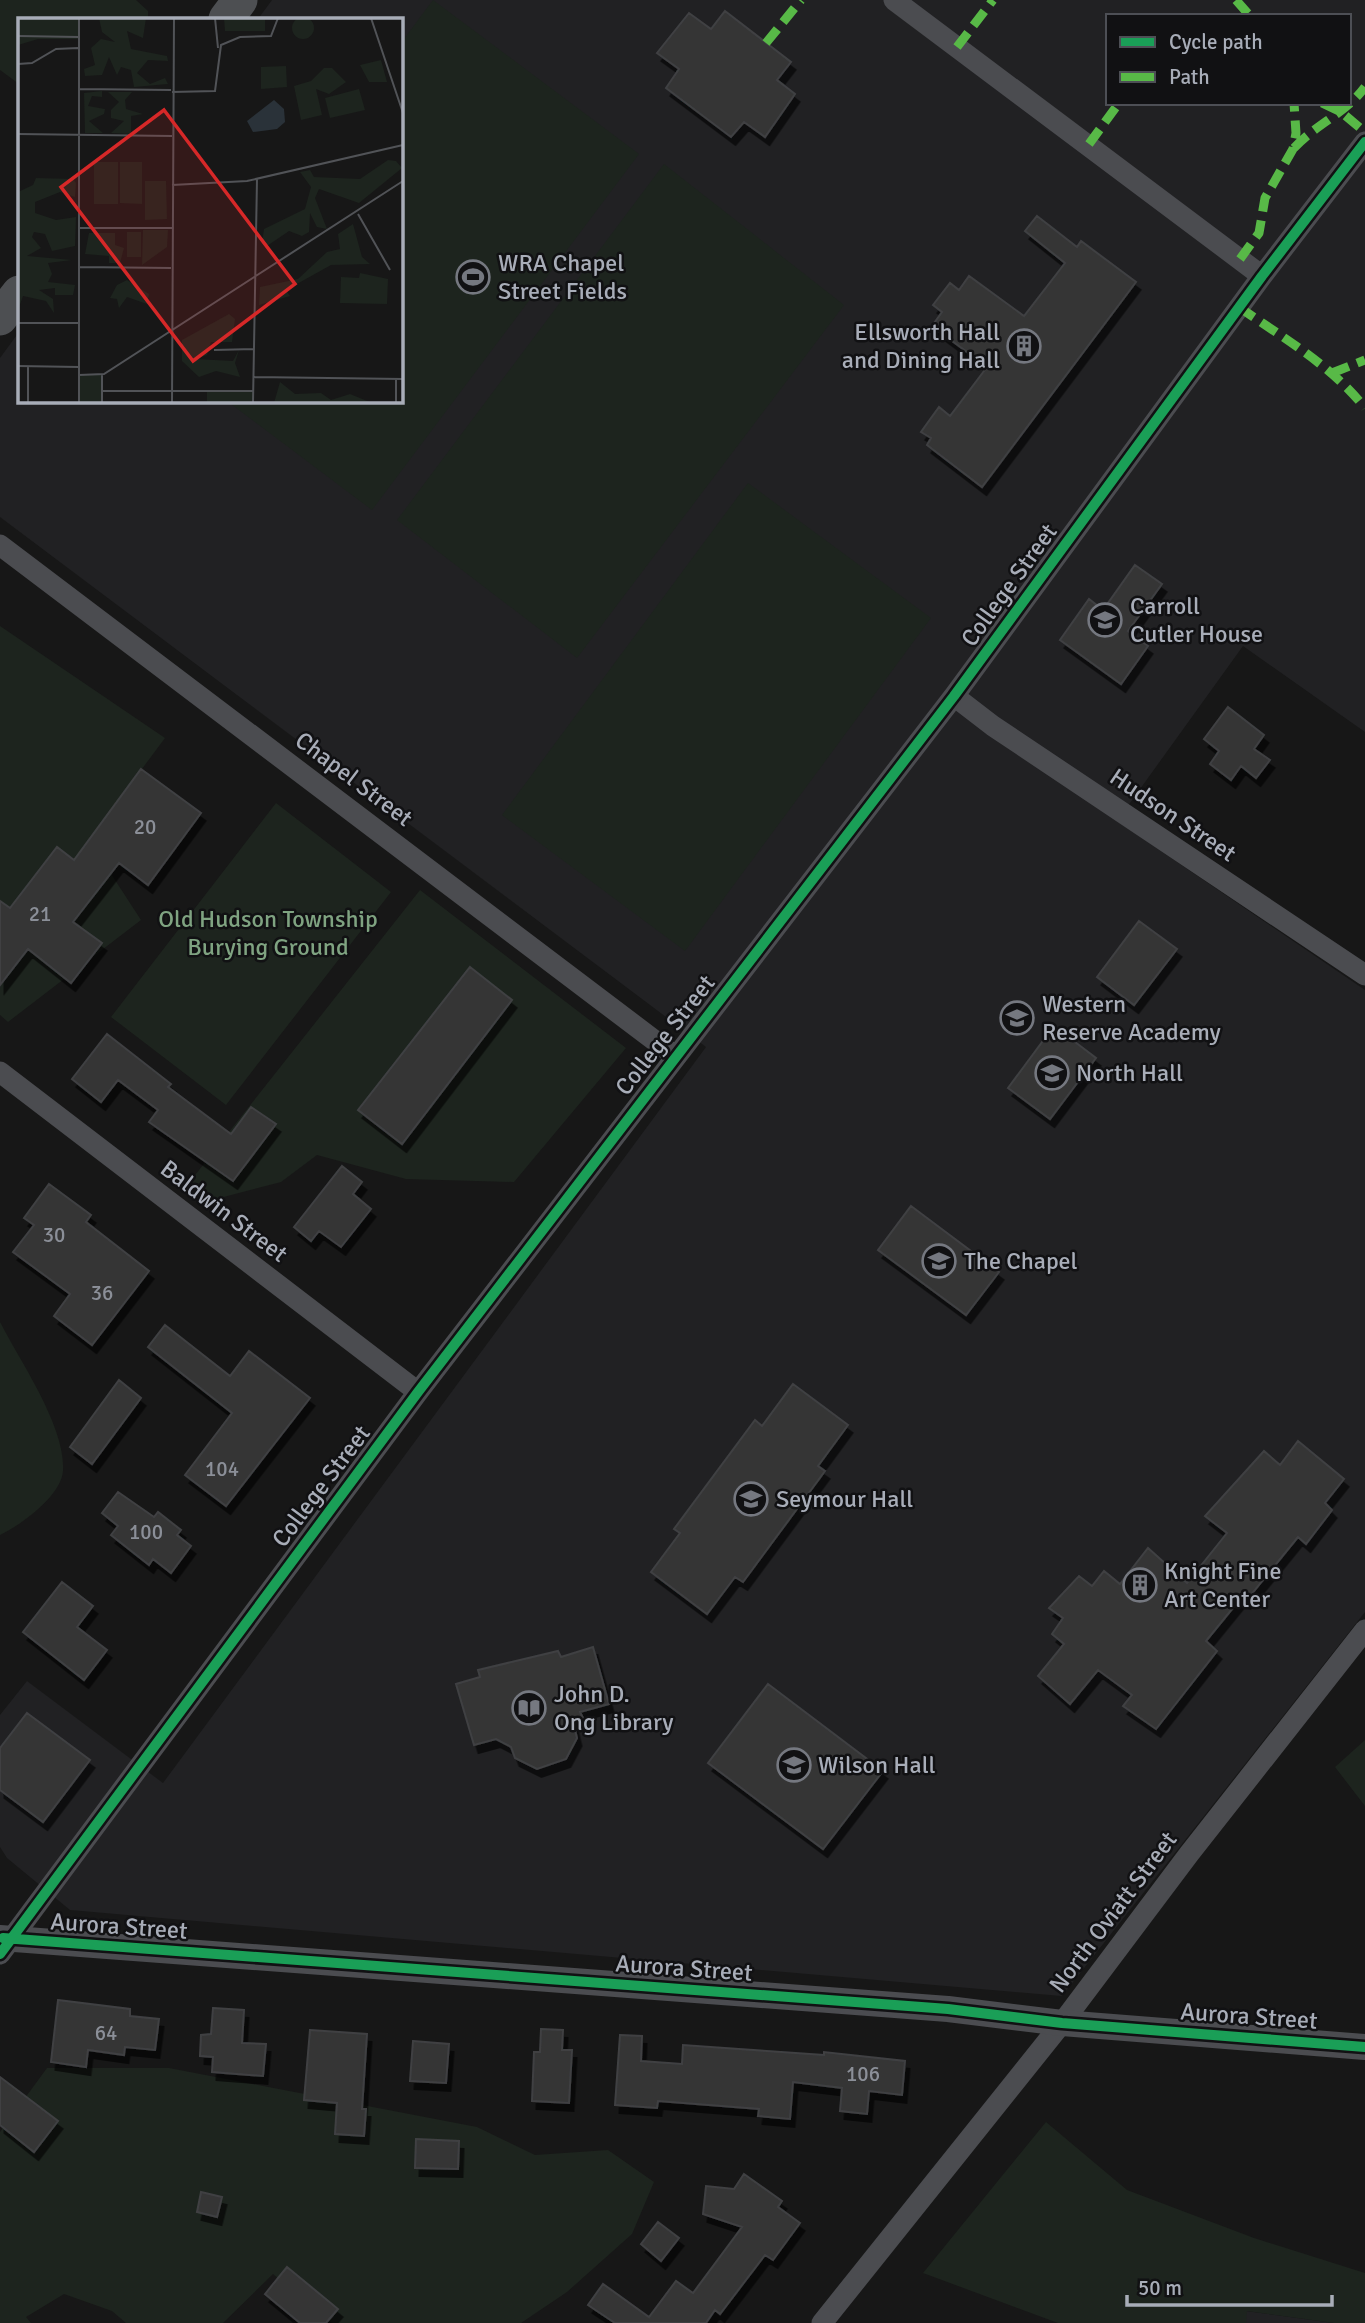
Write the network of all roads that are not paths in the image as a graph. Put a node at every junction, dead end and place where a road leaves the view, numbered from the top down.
1 (240, 0) edge
2 (894, 0) edge
3 (227, 18) edge
4 (1365, 142) edge
5 (1262, 276) junction
6 (18, 294) edge
7 (0, 318) edge
8 (0, 545) edge
9 (954, 696) junction
10 (1365, 975) edge
11 (675, 1056) junction
12 (0, 1072) edge
13 (418, 1392) junction
14 (1365, 1630) edge
15 (4, 1943) edge
16 (1062, 2023) junction
17 (1365, 2046) edge
18 (822, 2323) edge

1 - 3 main road
2 - 5 street
4 - 5 street, College Street
5 - 9 street, College Street
6 - 7 main road
8 - 11 street, Chapel Street
9 - 10 street, Hudson Street
9 - 11 street, College Street
11 - 13 street, College Street
12 - 13 street, Baldwin Street
13 - 15 street, College Street
14 - 16 street, North Oviatt Street
15 - 16 street, Aurora Street
16 - 17 street, Aurora Street
16 - 18 street, North Oviatt Street

